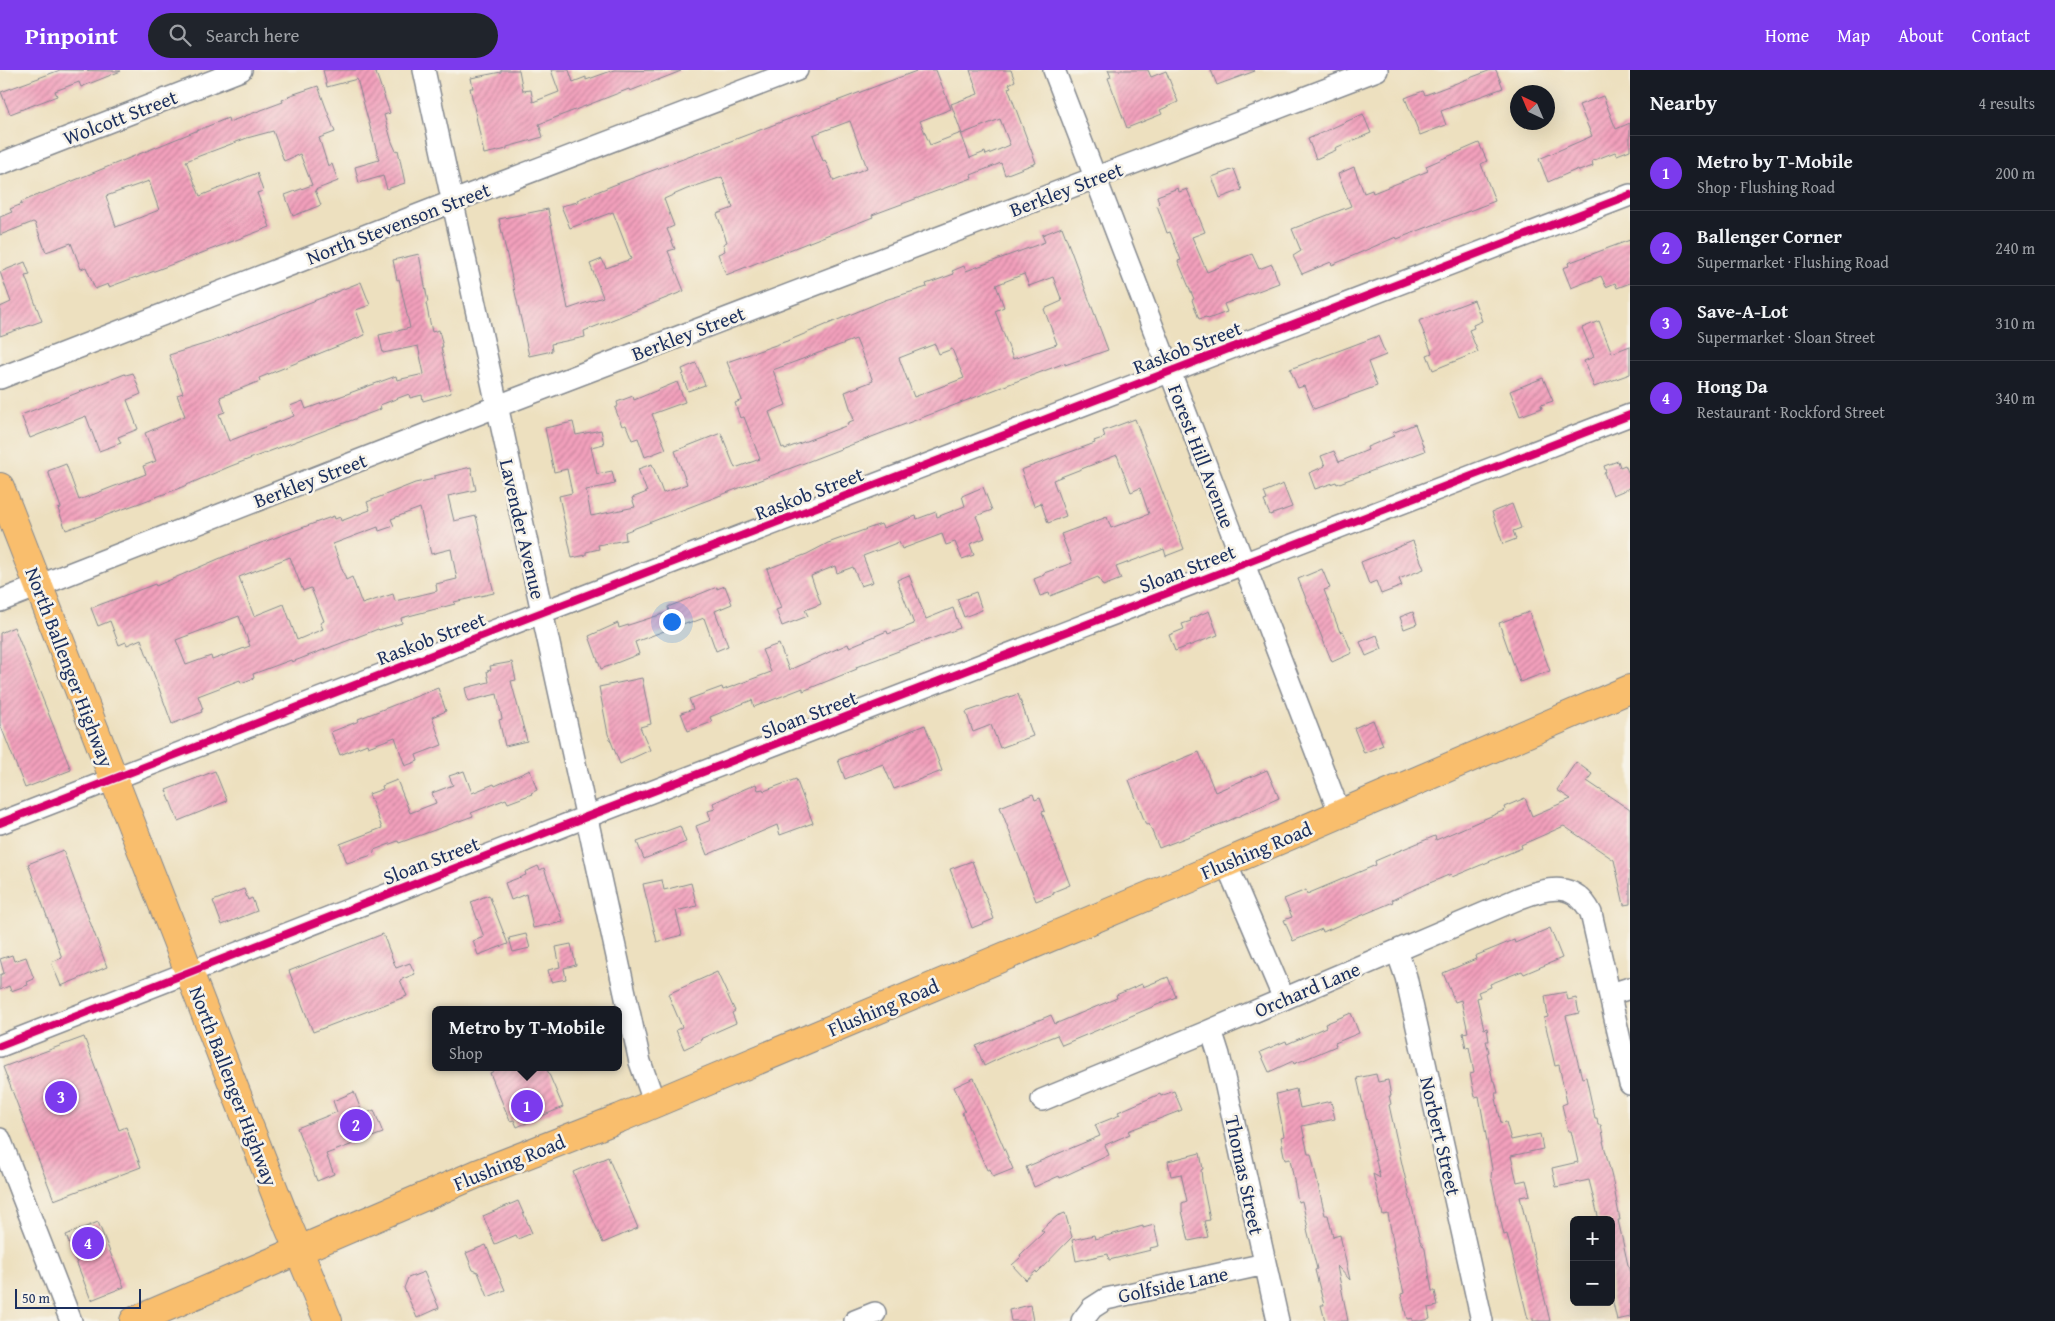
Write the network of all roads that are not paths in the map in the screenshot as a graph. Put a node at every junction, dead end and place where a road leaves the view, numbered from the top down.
1 (241, 70) edge
2 (424, 70) edge
3 (797, 70) edge
4 (1054, 70) edge
5 (1377, 70) edge
6 (0, 164) edge
7 (1096, 178) junction
8 (1630, 195) edge
9 (453, 202) junction
10 (1170, 371) junction
11 (0, 378) edge
12 (496, 407) junction
13 (1630, 416) edge
14 (0, 487) edge
15 (1243, 564) junction
16 (39, 586) junction
17 (0, 601) edge
18 (542, 612) junction
19 (1630, 689) edge
20 (114, 778) junction
21 (1340, 814) junction
22 (587, 816) junction
23 (0, 823) edge
24 (1226, 863) junction
25 (1397, 951) junction
26 (189, 972) junction
27 (1620, 991) edge
28 (1284, 999) junction
29 (1211, 1030) junction
30 (0, 1046) edge
31 (1630, 1084) edge
32 (1042, 1100) dead end
33 (655, 1104) junction
34 (0, 1139) edge
35 (299, 1251) junction
36 (1265, 1264) junction
37 (875, 1313) dead end
38 (1080, 1313) edge
39 (71, 1321) edge
40 (134, 1321) edge
41 (328, 1321) edge
42 (855, 1321) edge
43 (1278, 1321) edge
44 (1482, 1321) edge

1 - 6 street, Wolcott Street
2 - 9 street, Lavender Avenue
3 - 9 street, North Stevenson Street
4 - 7 street, Forest Hill Avenue
5 - 7 street, Berkley Street
7 - 10 street, Forest Hill Avenue
7 - 12 street, Berkley Street
8 - 10 street, Raskob Street
9 - 11 street, North Stevenson Street
9 - 12 street, Lavender Avenue
10 - 15 street, Forest Hill Avenue
10 - 18 street, Raskob Street
12 - 16 street, Berkley Street
12 - 18 street, Lavender Avenue
13 - 15 street, Sloan Street
14 - 16 main road, North Ballenger Highway
15 - 21 street, Forest Hill Avenue
15 - 22 street, Sloan Street
16 - 17 street, Berkley Street
16 - 20 main road, North Ballenger Highway
18 - 20 street, Raskob Street
18 - 22 street, Lavender Avenue
19 - 21 main road, Flushing Road
20 - 23 street, Raskob Street
20 - 26 main road, North Ballenger Highway
21 - 24 main road, Flushing Road
22 - 26 street, Sloan Street
22 - 33 street, Lavender Avenue
24 - 28 street
24 - 33 main road, Flushing Road
25 - 27 street, Orchard Lane
25 - 28 street, Orchard Lane
25 - 44 street, Norbert Street
26 - 30 street, Sloan Street
26 - 35 main road, North Ballenger Highway
27 - 31 street
28 - 29 street, Orchard Lane
29 - 32 street, Orchard Lane
29 - 36 street, Thomas Street
33 - 35 main road, Flushing Road
34 - 39 street
35 - 40 main road, Flushing Road
35 - 41 main road, North Ballenger Highway
36 - 38 street, Golfside Lane
36 - 43 street, Thomas Street
37 - 42 street

